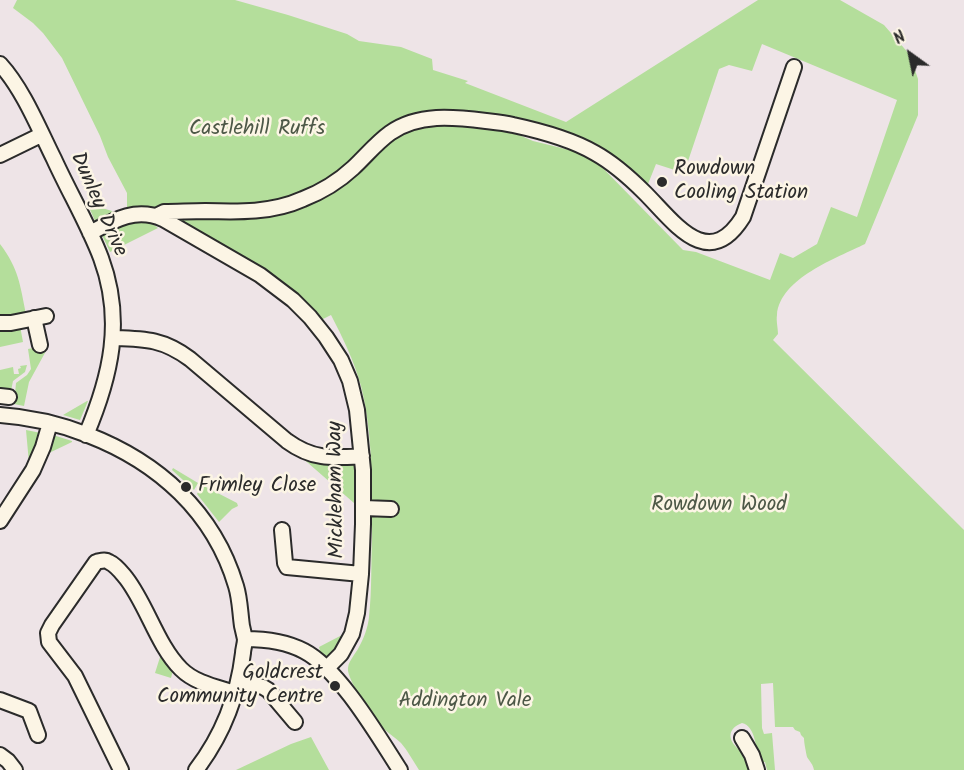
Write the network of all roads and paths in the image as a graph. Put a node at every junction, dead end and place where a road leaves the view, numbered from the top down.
1 (0, 64) edge
2 (794, 67) dead end
3 (41, 135) junction
4 (0, 155) edge
5 (156, 216) junction
6 (90, 232) junction
7 (0, 323) edge
8 (113, 338) junction
9 (40, 345) dead end
10 (0, 415) edge
11 (50, 423) junction
12 (86, 435) junction
13 (362, 456) junction
14 (364, 508) junction
15 (391, 509) dead end
16 (0, 521) edge
17 (282, 530) dead end
18 (361, 574) junction
19 (245, 639) junction
20 (327, 668) junction
21 (236, 687) junction
22 (0, 700) edge
23 (295, 722) dead end
24 (38, 735) dead end
25 (742, 738) dead end
26 (0, 755) edge
27 (15, 770) edge
28 (121, 770) edge
29 (196, 770) edge
30 (400, 770) edge
31 (756, 770) edge

1 - 3 street, Dunley Drive
2 - 5 street
3 - 4 street
3 - 6 street, Dunley Drive
5 - 6 street, Mickleham Way
5 - 13 street, Mickleham Way
6 - 8 street, Dunley Drive
7 - 9 street
8 - 12 street, Dunley Drive
8 - 13 street
10 - 11 street
11 - 12 street
11 - 16 street
12 - 19 street
13 - 14 street, Mickleham Way
14 - 15 street
14 - 18 street, Mickleham Way
17 - 18 street
18 - 20 street, Mickleham Way
19 - 20 street
19 - 21 street
20 - 30 street
21 - 23 street
21 - 28 street
21 - 29 street
22 - 24 street
25 - 31 street
26 - 27 street

